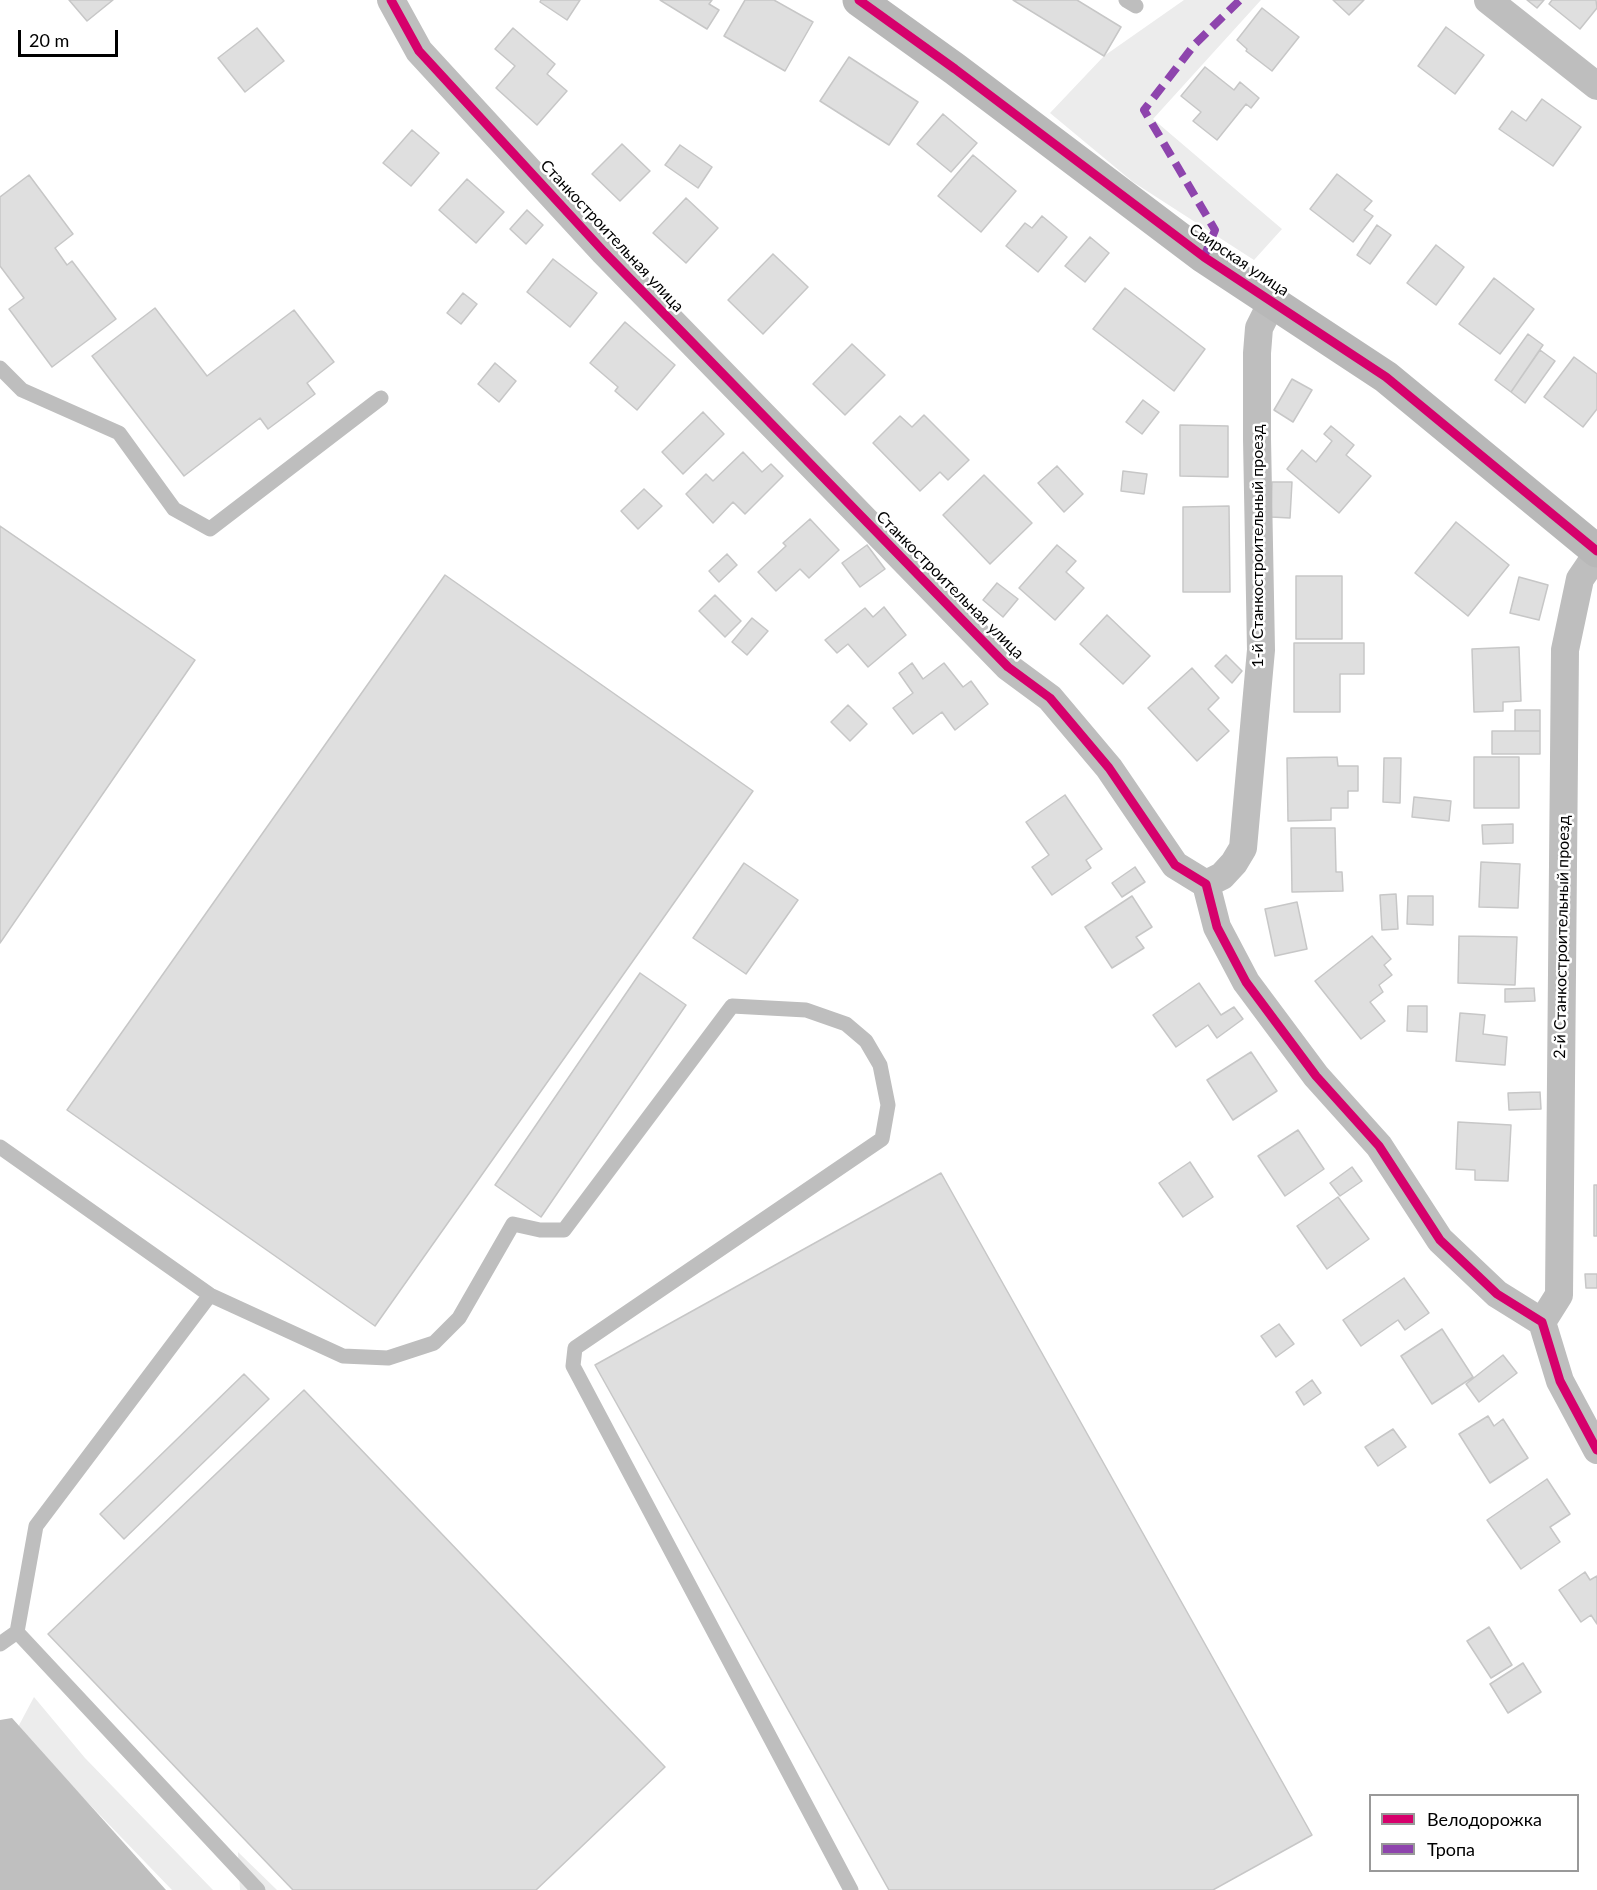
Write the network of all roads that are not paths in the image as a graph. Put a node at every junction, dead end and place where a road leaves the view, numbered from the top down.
1 (392, 0) edge
2 (859, 0) edge
3 (1488, 0) edge
4 (1597, 86) edge
5 (1272, 302) junction
6 (0, 368) edge
7 (381, 398) dead end
8 (1597, 553) edge
9 (1206, 884) junction
10 (0, 1148) edge
11 (210, 1295) junction
12 (1542, 1322) junction
13 (1597, 1450) edge
14 (17, 1632) junction
15 (0, 1644) edge
16 (258, 1890) edge
17 (851, 1890) edge

1 - 9 street, Станкостроительная улица
2 - 5 street, Свирская улица
3 - 4 street
5 - 8 street, Свирская улица
5 - 9 street, 1-й Станкостроительный проезд
6 - 7 lane
8 - 12 street, 2-й Станкостроительный проезд
9 - 12 street
10 - 11 lane
11 - 14 lane
11 - 17 lane
12 - 13 street
14 - 15 lane
14 - 16 lane

